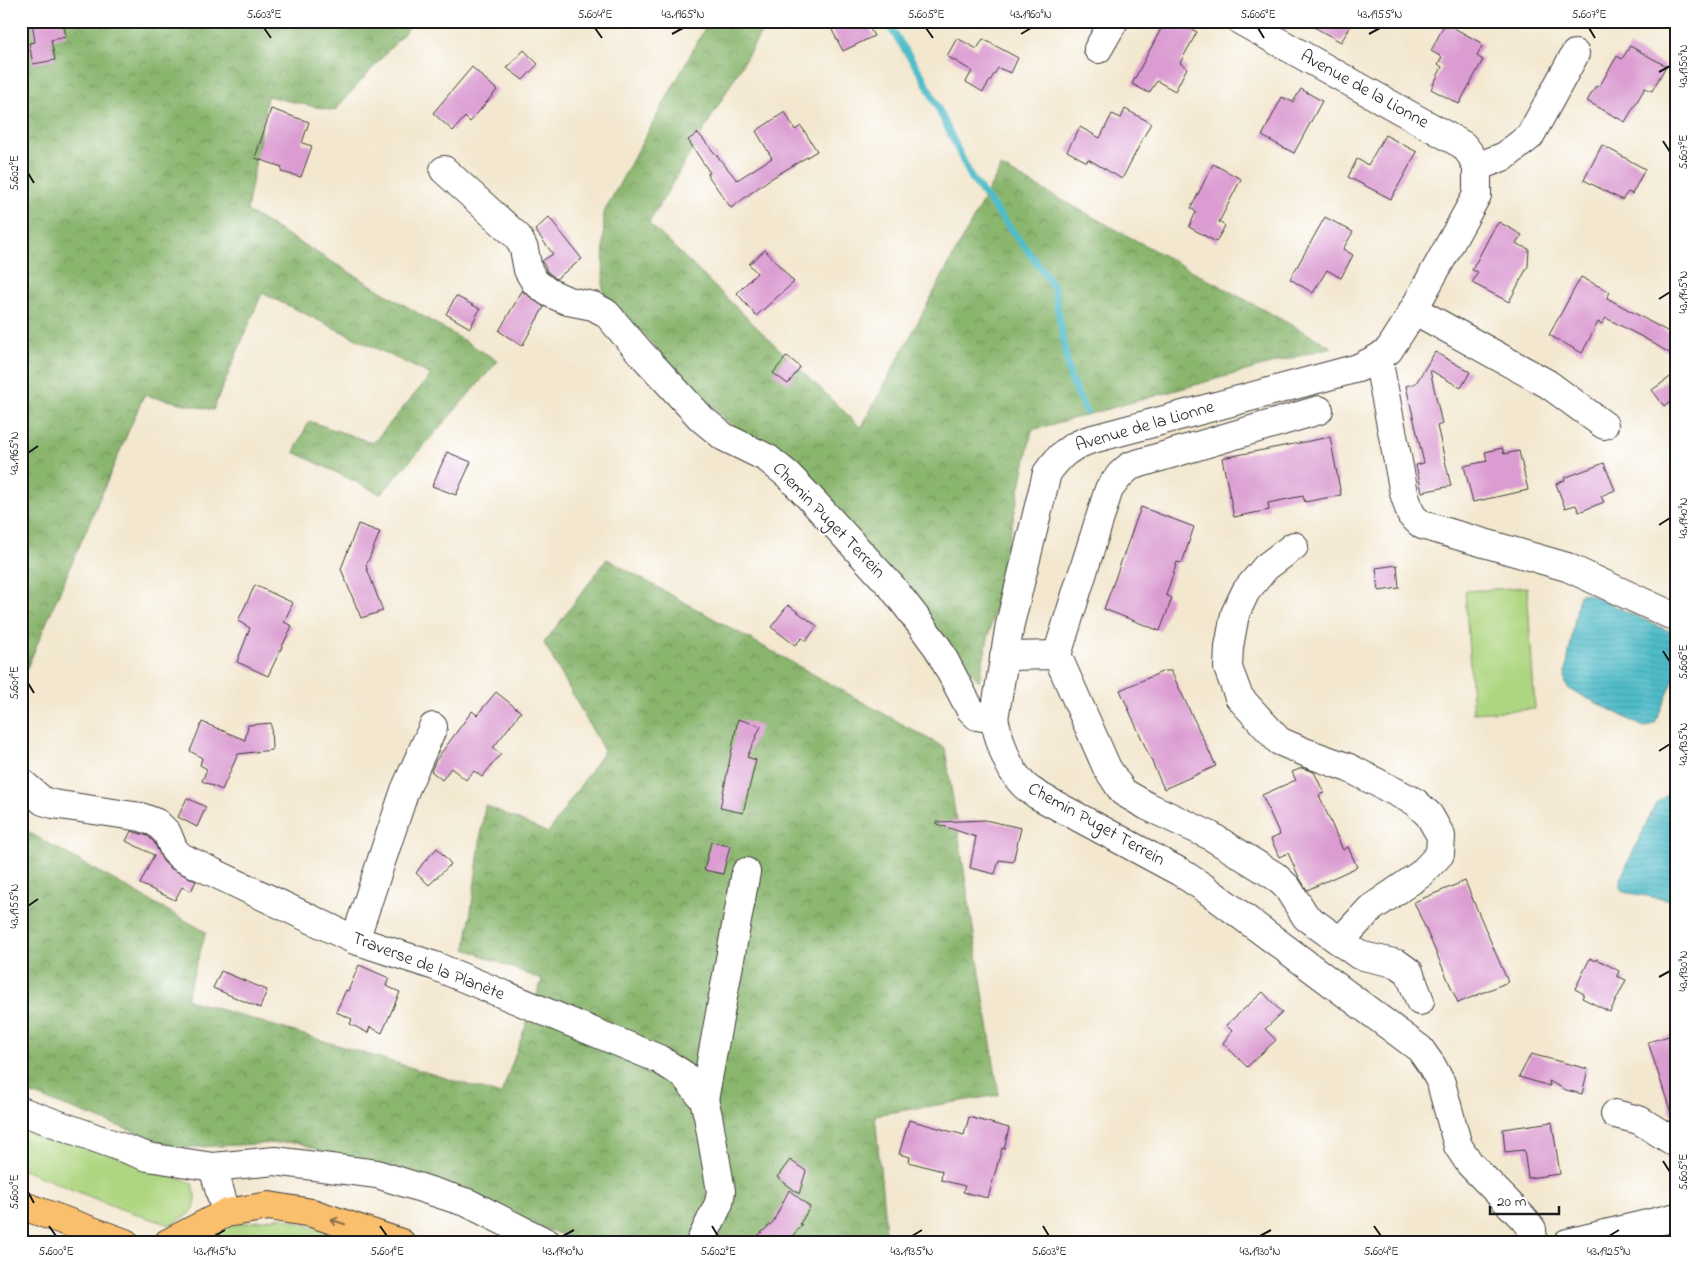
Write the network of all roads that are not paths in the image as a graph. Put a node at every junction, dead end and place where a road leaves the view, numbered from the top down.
1 (1114, 21) edge
2 (1241, 21) edge
3 (1272, 29) edge
4 (1098, 49) dead end
5 (1575, 54) dead end
6 (1478, 167) junction
7 (444, 170) dead end
8 (1414, 310) junction
9 (1378, 358) junction
10 (1319, 410) dead end
11 (1604, 425) dead end
12 (1294, 546) dead end
13 (1673, 616) dead end
14 (1057, 655) junction
15 (1004, 656) junction
16 (994, 719) junction
17 (433, 727) dead end
18 (21, 782) edge
19 (746, 872) dead end
20 (355, 940) junction
21 (1340, 941) junction
22 (1420, 1001) dead end
23 (704, 1100) junction
24 (21, 1112) edge
25 (1615, 1114) dead end
26 (1676, 1143) edge
27 (213, 1167) junction
28 (21, 1205) edge
29 (226, 1213) junction
30 (1676, 1217) edge
31 (117, 1240) edge
32 (168, 1243) edge
33 (401, 1243) edge
34 (547, 1243) edge
35 (700, 1243) edge
36 (1533, 1243) edge
37 (1566, 1243) edge

1 - 4 street
2 - 3 street, Avenue de la Lionne
3 - 6 street, Avenue de la Lionne
5 - 6 street
6 - 8 street, Avenue de la Lionne
7 - 16 street, Chemin Puget Terrein
8 - 9 street, Avenue de la Lionne
8 - 11 street
9 - 13 street
9 - 15 street, Avenue de la Lionne
10 - 14 street
12 - 21 street
14 - 15 street
14 - 21 street
15 - 16 street, Avenue de la Lionne
16 - 36 street, Chemin Puget Terrein
17 - 20 street
18 - 20 street, Traverse de la Planète
19 - 23 street
20 - 23 street, Traverse de la Planète
21 - 22 street
23 - 35 street, Traverse de la Planète
24 - 27 street
25 - 26 street
27 - 29 street
27 - 34 street
28 - 31 main road
29 - 32 main road
33 -> 29 main road
30 - 37 street

